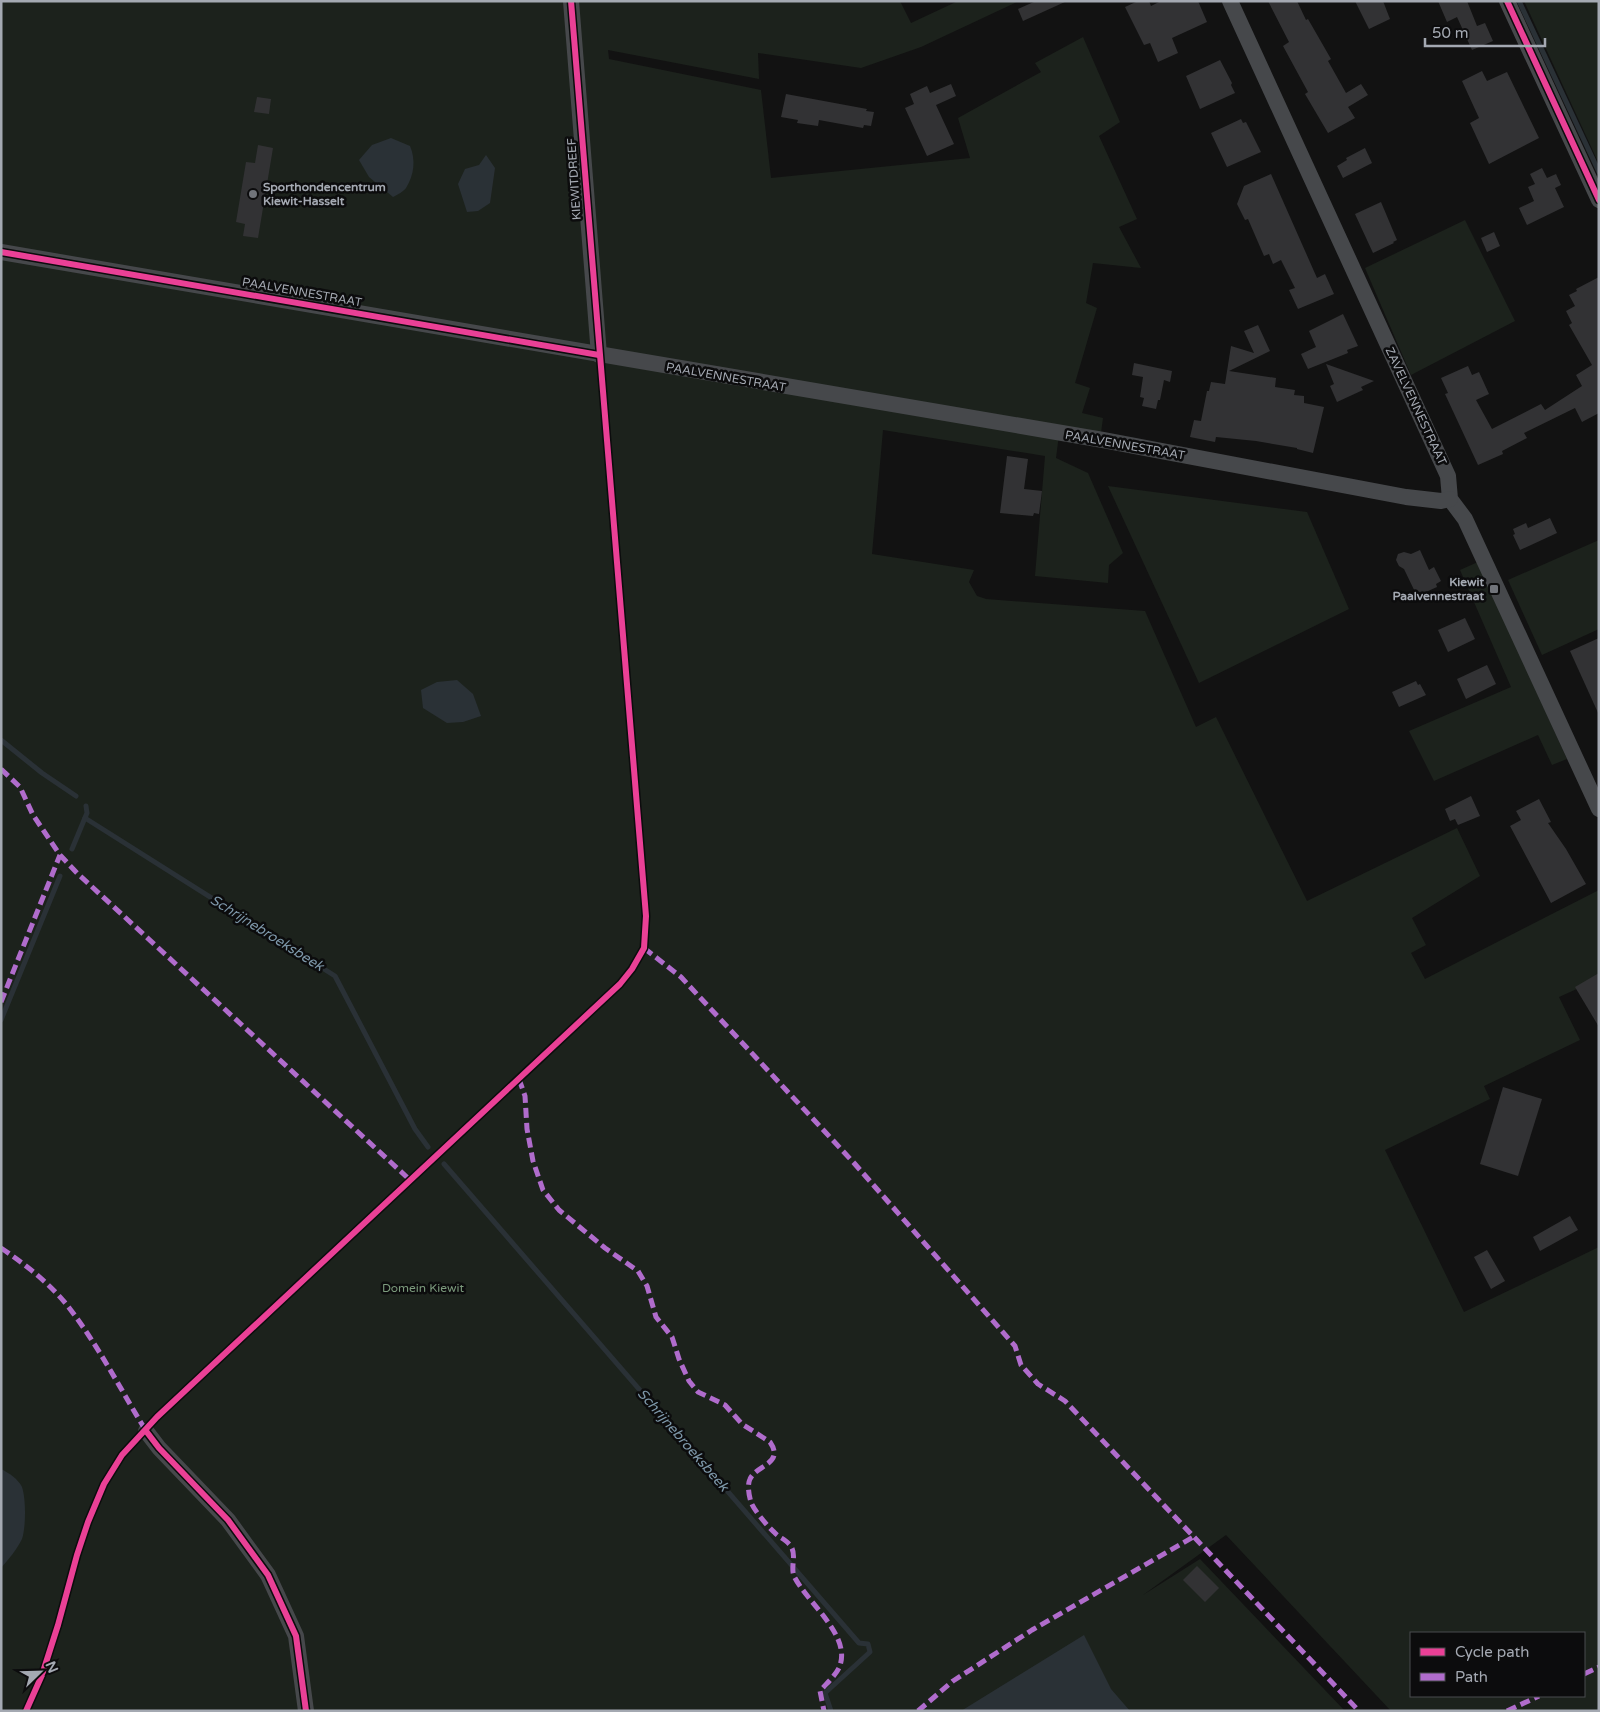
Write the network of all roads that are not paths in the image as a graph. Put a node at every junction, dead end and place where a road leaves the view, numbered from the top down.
1 (571, 1) edge
2 (1230, 1) edge
3 (1507, 1) edge
4 (1599, 200) edge
5 (1, 252) edge
6 (599, 355) junction
7 (1450, 499) junction
8 (1599, 809) edge
9 (146, 1431) dead end
10 (306, 1711) edge

1 - 6 street, KIEWITDREEF
2 - 7 street, ZAVELVENNESTRAAT
3 - 4 street
5 - 6 street, PAALVENNESTRAAT
6 - 7 street, PAALVENNESTRAAT
7 - 8 street
9 - 10 street

